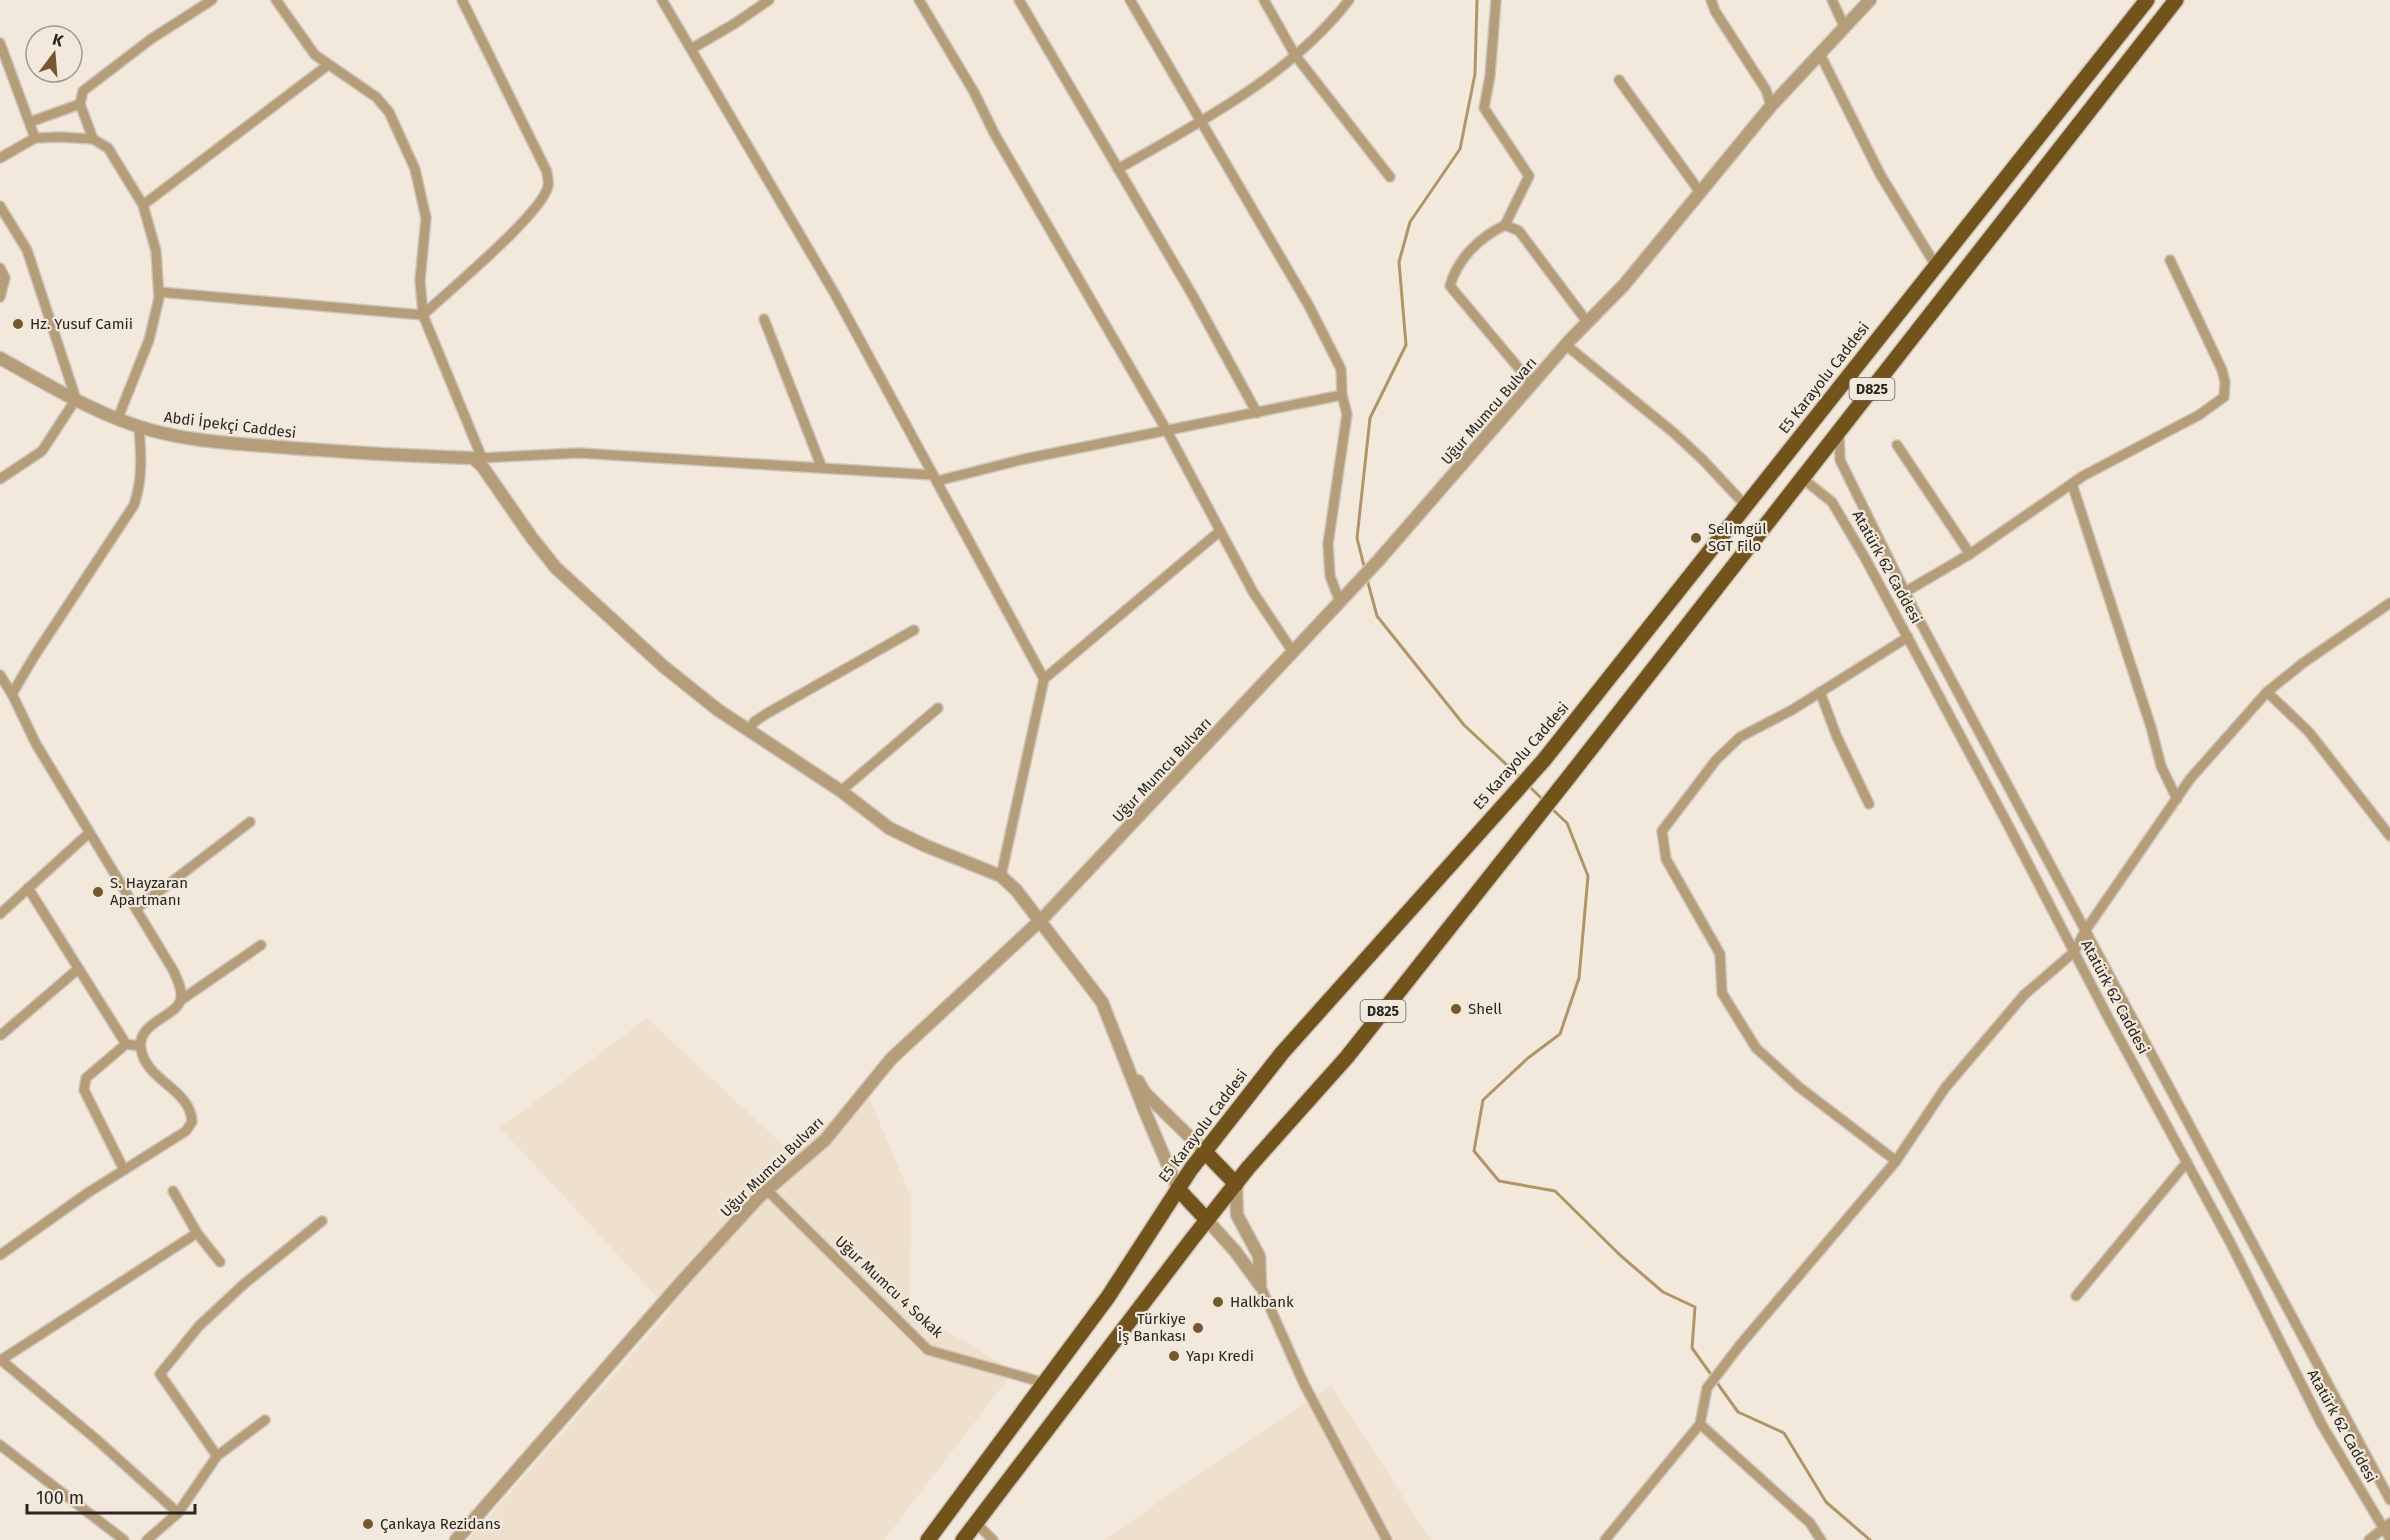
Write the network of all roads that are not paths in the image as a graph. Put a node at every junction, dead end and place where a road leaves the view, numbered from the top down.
1 (212, 0) edge
2 (276, 0) edge
3 (462, 0) edge
4 (662, 0) edge
5 (769, 0) edge
6 (919, 0) edge
7 (1019, 0) edge
8 (1130, 0) edge
9 (1264, 0) edge
10 (1349, 0) edge
11 (1497, 0) edge
12 (1710, 0) edge
13 (1832, 0) edge
14 (1870, 0) edge
15 (2148, 0) edge
16 (2176, 0) edge
17 (1845, 28) junction
18 (0, 43) edge
19 (691, 49) junction
20 (1820, 54) junction
21 (1295, 55) junction
22 (328, 65) junction
23 (1619, 81) dead end
24 (80, 104) junction
25 (1771, 106) junction
26 (30, 122) junction
27 (1200, 122) junction
28 (35, 138) junction
29 (93, 139) junction
30 (0, 158) edge
31 (1118, 169) junction
32 (1390, 177) dead end
33 (1700, 192) junction
34 (143, 205) junction
35 (0, 206) edge
36 (1505, 225) junction
37 (2170, 260) dead end
38 (1936, 266) junction
39 (0, 268) edge
40 (159, 292) junction
41 (0, 297) edge
42 (423, 315) junction
43 (764, 319) dead end
44 (1588, 322) junction
45 (1566, 345) junction
46 (0, 358) edge
47 (1532, 384) junction
48 (1342, 395) junction
49 (76, 399) junction
50 (1257, 413) junction
51 (118, 418) junction
52 (139, 427) junction
53 (1167, 431) junction
54 (1839, 431) junction
55 (1897, 445) dead end
56 (478, 458) junction
57 (822, 468) junction
58 (935, 478) junction
59 (1802, 478) junction
60 (0, 479) edge
61 (2072, 484) junction
62 (1746, 506) junction
63 (1220, 531) junction
64 (1970, 554) junction
65 (1905, 592) junction
66 (1340, 602) junction
67 (2390, 603) edge
68 (914, 630) dead end
69 (1908, 637) junction
70 (1293, 652) junction
71 (0, 675) edge
72 (1044, 679) junction
73 (1820, 692) junction
74 (2267, 692) junction
75 (12, 694) junction
76 (938, 708) dead end
77 (749, 732) junction
78 (841, 791) junction
79 (2176, 799) junction
80 (1869, 804) dead end
81 (250, 822) dead end
82 (89, 833) junction
83 (2390, 836) edge
84 (1000, 876) junction
85 (28, 888) junction
86 (135, 909) junction
87 (0, 914) edge
88 (1040, 921) junction
89 (2085, 931) junction
90 (261, 945) dead end
91 (2074, 952) junction
92 (78, 969) junction
93 (181, 1000) junction
94 (1, 1035) edge
95 (126, 1044) junction
96 (140, 1046) junction
97 (1123, 1057) junction
98 (1205, 1152) junction
99 (1896, 1161) junction
100 (2187, 1162) junction
101 (124, 1170) junction
102 (1236, 1184) junction
103 (1178, 1189) junction
104 (767, 1190) junction
105 (173, 1191) dead end
106 (1208, 1220) junction
107 (322, 1221) dead end
108 (197, 1233) junction
109 (0, 1255) edge
110 (220, 1262) dead end
111 (1260, 1285) junction
112 (2076, 1296) dead end
113 (1, 1361) edge
114 (1045, 1383) junction
115 (265, 1420) dead end
116 (1700, 1424) junction
117 (0, 1444) edge
118 (217, 1456) junction
119 (2390, 1500) edge
120 (178, 1514) junction
121 (976, 1523) junction
122 (2387, 1526) edge
123 (2390, 1539) edge
124 (124, 1540) edge
125 (147, 1540) edge
126 (456, 1540) edge
127 (928, 1540) edge
128 (963, 1540) edge
129 (993, 1540) edge
130 (1387, 1540) edge
131 (1605, 1540) edge
132 (1821, 1540) edge
133 (2369, 1540) edge

1 - 24 street
2 - 22 street
3 - 42 street
4 - 19 street
5 - 19 street
6 - 53 street
7 - 31 street
8 - 27 street
9 - 21 street
10 - 21 street
11 - 36 street
12 - 25 street
13 - 17 street
14 - 17 street, Uğur Mumcu Bulvarı
15 - 38 highway, E5 Karayolu Caddesi / D825
16 - 54 highway, D825
17 - 20 street, Uğur Mumcu Bulvarı
18 - 26 street
19 - 58 street
20 - 25 street, Uğur Mumcu Bulvarı
20 - 38 street
21 - 27 street
21 - 32 street
22 - 34 street
22 - 42 street
23 - 33 street
24 - 26 street
24 - 29 street
25 - 33 street, Uğur Mumcu Bulvarı
26 - 28 street
27 - 31 street
27 - 48 street
28 - 29 street
28 - 30 street
29 - 34 street
31 - 50 street
33 - 44 street, Uğur Mumcu Bulvarı
34 - 40 street
35 - 49 street
36 - 44 street
36 - 47 street
37 - 61 street
38 - 62 highway, E5 Karayolu Caddesi / D825
39 - 41 street
40 - 42 street
40 - 51 street
42 - 56 street
43 - 57 street
44 - 45 street, Uğur Mumcu Bulvarı
45 - 47 street, Uğur Mumcu Bulvarı
45 - 62 street
46 - 49 street, Abdi İpekçi Caddesi
47 - 66 street, Uğur Mumcu Bulvarı
48 - 50 street
48 - 66 street
49 - 51 street, Abdi İpekçi Caddesi
49 - 60 street
50 - 53 street
51 - 52 street, Abdi İpekçi Caddesi
52 - 56 street, Abdi İpekçi Caddesi
52 - 75 street
53 - 58 street
53 - 63 street
54 - 59 highway, D825
54 - 65 street, Atatürk 62 Caddesi
55 - 64 street
56 - 57 street
56 - 77 street
57 - 58 street
58 - 72 street
59 - 69 street, Atatürk 62 Caddesi
59 - 102 highway, D825
61 - 64 street
61 - 79 street
62 - 98 highway, E5 Karayolu Caddesi / D825
63 - 70 street
63 - 72 street
64 - 65 street
65 - 89 street, Atatürk 62 Caddesi
66 - 70 street, Uğur Mumcu Bulvarı
67 - 74 street
68 - 77 street
69 - 73 street
69 - 91 street, Atatürk 62 Caddesi
70 - 88 street, Uğur Mumcu Bulvarı
71 - 75 street
72 - 84 street
73 - 80 street
73 - 99 street
74 - 79 street
74 - 83 street
75 - 82 street
76 - 78 street
77 - 78 street
78 - 84 street
79 - 89 street
81 - 86 street
82 - 85 street
82 - 86 street
84 - 88 street
85 - 87 street
85 - 92 street
86 - 93 street
88 - 97 street
88 - 104 street, Uğur Mumcu Bulvarı
89 - 91 street
89 - 119 street, Atatürk 62 Caddesi
90 - 93 street
91 - 99 street
91 - 100 street, Atatürk 62 Caddesi
92 - 94 street
92 - 95 street
93 - 96 street
95 - 96 street
95 - 101 street
96 - 101 street
97 - 98 street
97 - 103 street
98 - 102 highway
98 - 103 highway, E5 Karayolu Caddesi / D825
99 - 116 street
100 - 112 street
100 - 122 street, Atatürk 62 Caddesi
101 - 109 street
102 - 106 highway, D825
102 - 111 street
103 - 106 highway
103 - 114 highway, E5 Karayolu Caddesi / D825
104 - 114 street, Uğur Mumcu 4 Sokak
104 - 126 street, Uğur Mumcu Bulvarı
105 - 108 street
106 - 111 street
106 - 121 highway, D825
107 - 118 street
108 - 110 street
108 - 113 street
111 - 130 street
113 - 120 street
114 - 127 highway, E5 Karayolu Caddesi / D825
115 - 118 street
116 - 131 street
116 - 132 street
117 - 124 street
118 - 120 street
120 - 125 street
121 - 128 highway, D825
121 - 129 street
122 - 123 street, Atatürk 62 Caddesi
122 - 133 street

